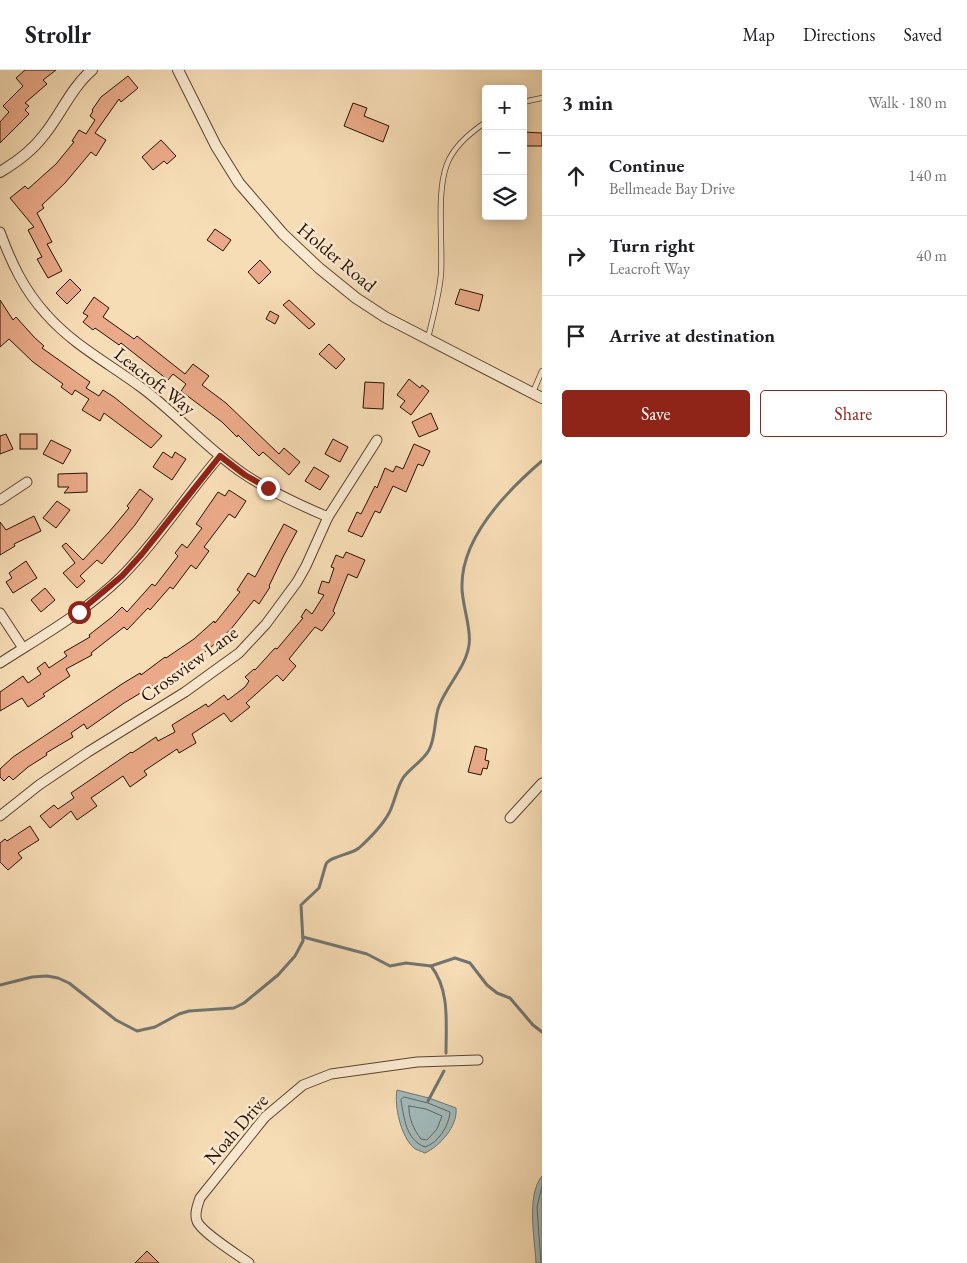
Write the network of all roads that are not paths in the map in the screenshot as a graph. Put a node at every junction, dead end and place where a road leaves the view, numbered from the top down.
1 (92, 70) edge
2 (180, 71) edge
3 (542, 98) edge
4 (527, 101) edge
5 (482, 125) edge
6 (0, 172) edge
7 (0, 232) edge
8 (428, 340) junction
9 (542, 371) edge
10 (537, 396) edge
11 (377, 440) dead end
12 (220, 456) junction
13 (26, 482) dead end
14 (0, 500) edge
15 (328, 518) junction
16 (0, 613) edge
17 (22, 648) junction
18 (0, 663) edge
19 (542, 783) edge
20 (0, 816) edge
21 (510, 818) dead end
22 (478, 1060) dead end
23 (248, 1263) edge

1 - 6 street
2 - 8 street, Holder Road
3 - 4 lane
5 - 8 lane
7 - 12 street, Leacroft Way
8 - 10 street, Holder Road
9 - 10 lane
11 - 15 street, Crossview Lane
12 - 15 street, Leacroft Way
12 - 17 street
13 - 14 street
15 - 20 street, Crossview Lane
16 - 17 street
17 - 18 street
19 - 21 street
22 - 23 street, Noah Drive

